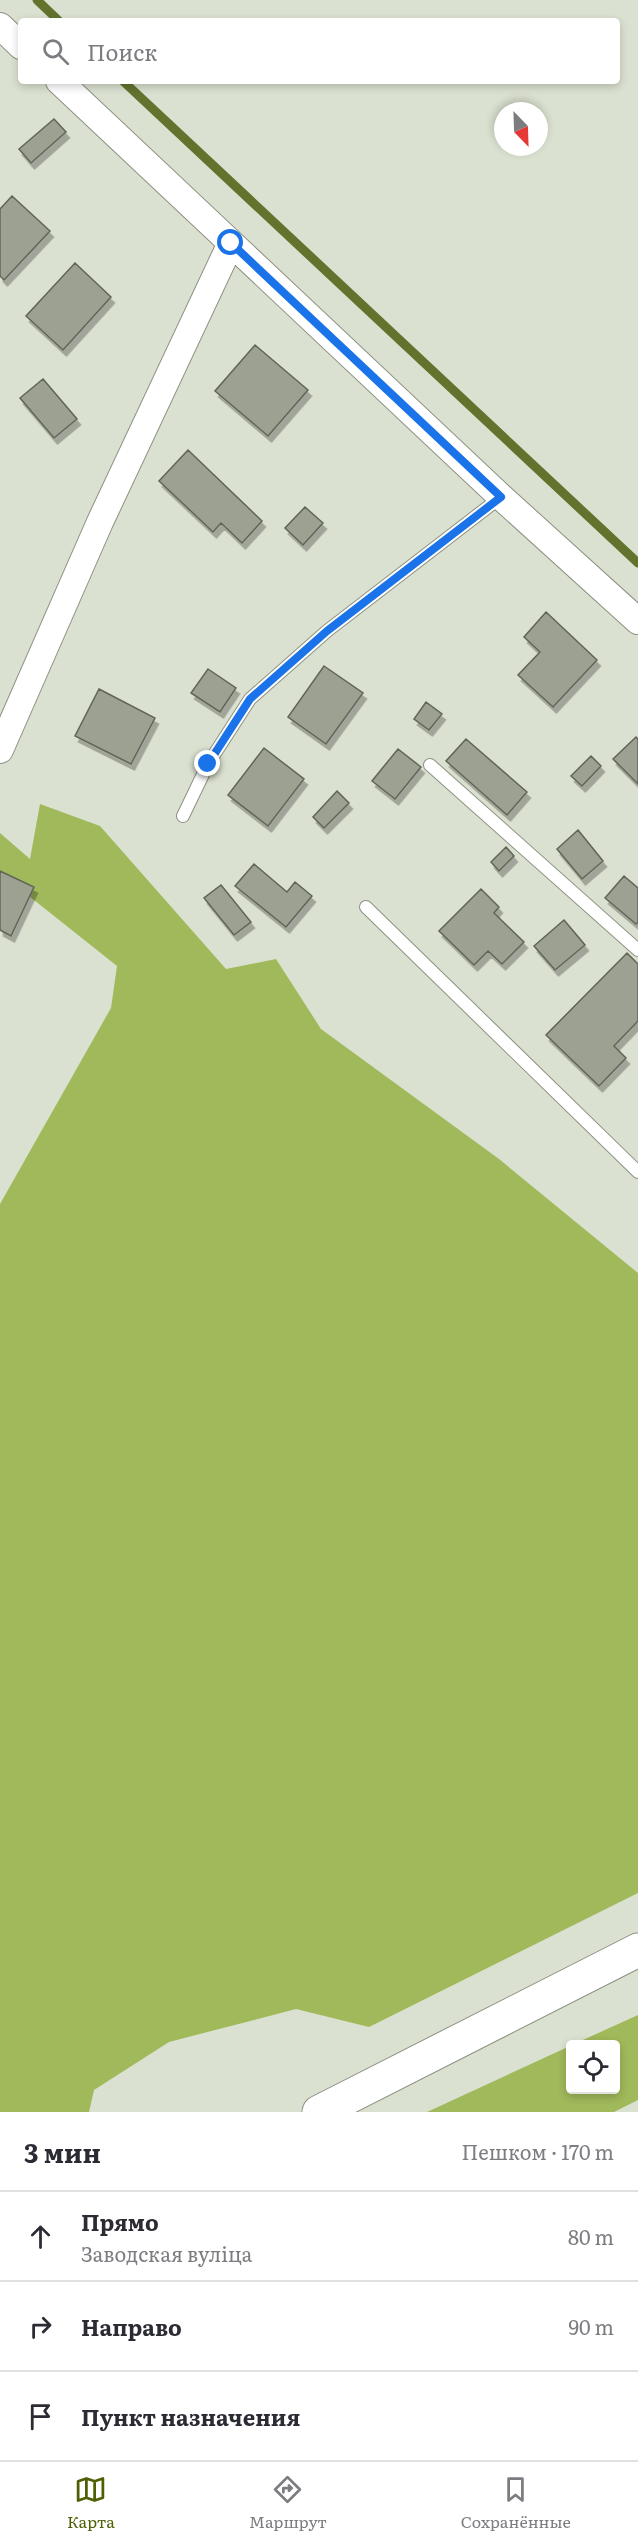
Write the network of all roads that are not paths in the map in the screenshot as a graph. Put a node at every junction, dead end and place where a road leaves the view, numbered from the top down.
1 (0, 26) edge
2 (18, 43) edge
3 (62, 84) edge
4 (231, 243) junction
5 (501, 497) junction
6 (638, 621) edge
7 (0, 750) edge
8 (430, 765) dead end
9 (183, 816) dead end
10 (366, 907) dead end
11 (638, 950) edge
12 (638, 1172) edge
13 (638, 1950) edge
14 (319, 2112) edge

1 - 2 street
3 - 4 street
4 - 5 street
4 - 7 street
5 - 6 street
5 - 9 lane
8 - 11 lane
10 - 12 lane
13 - 14 main road

